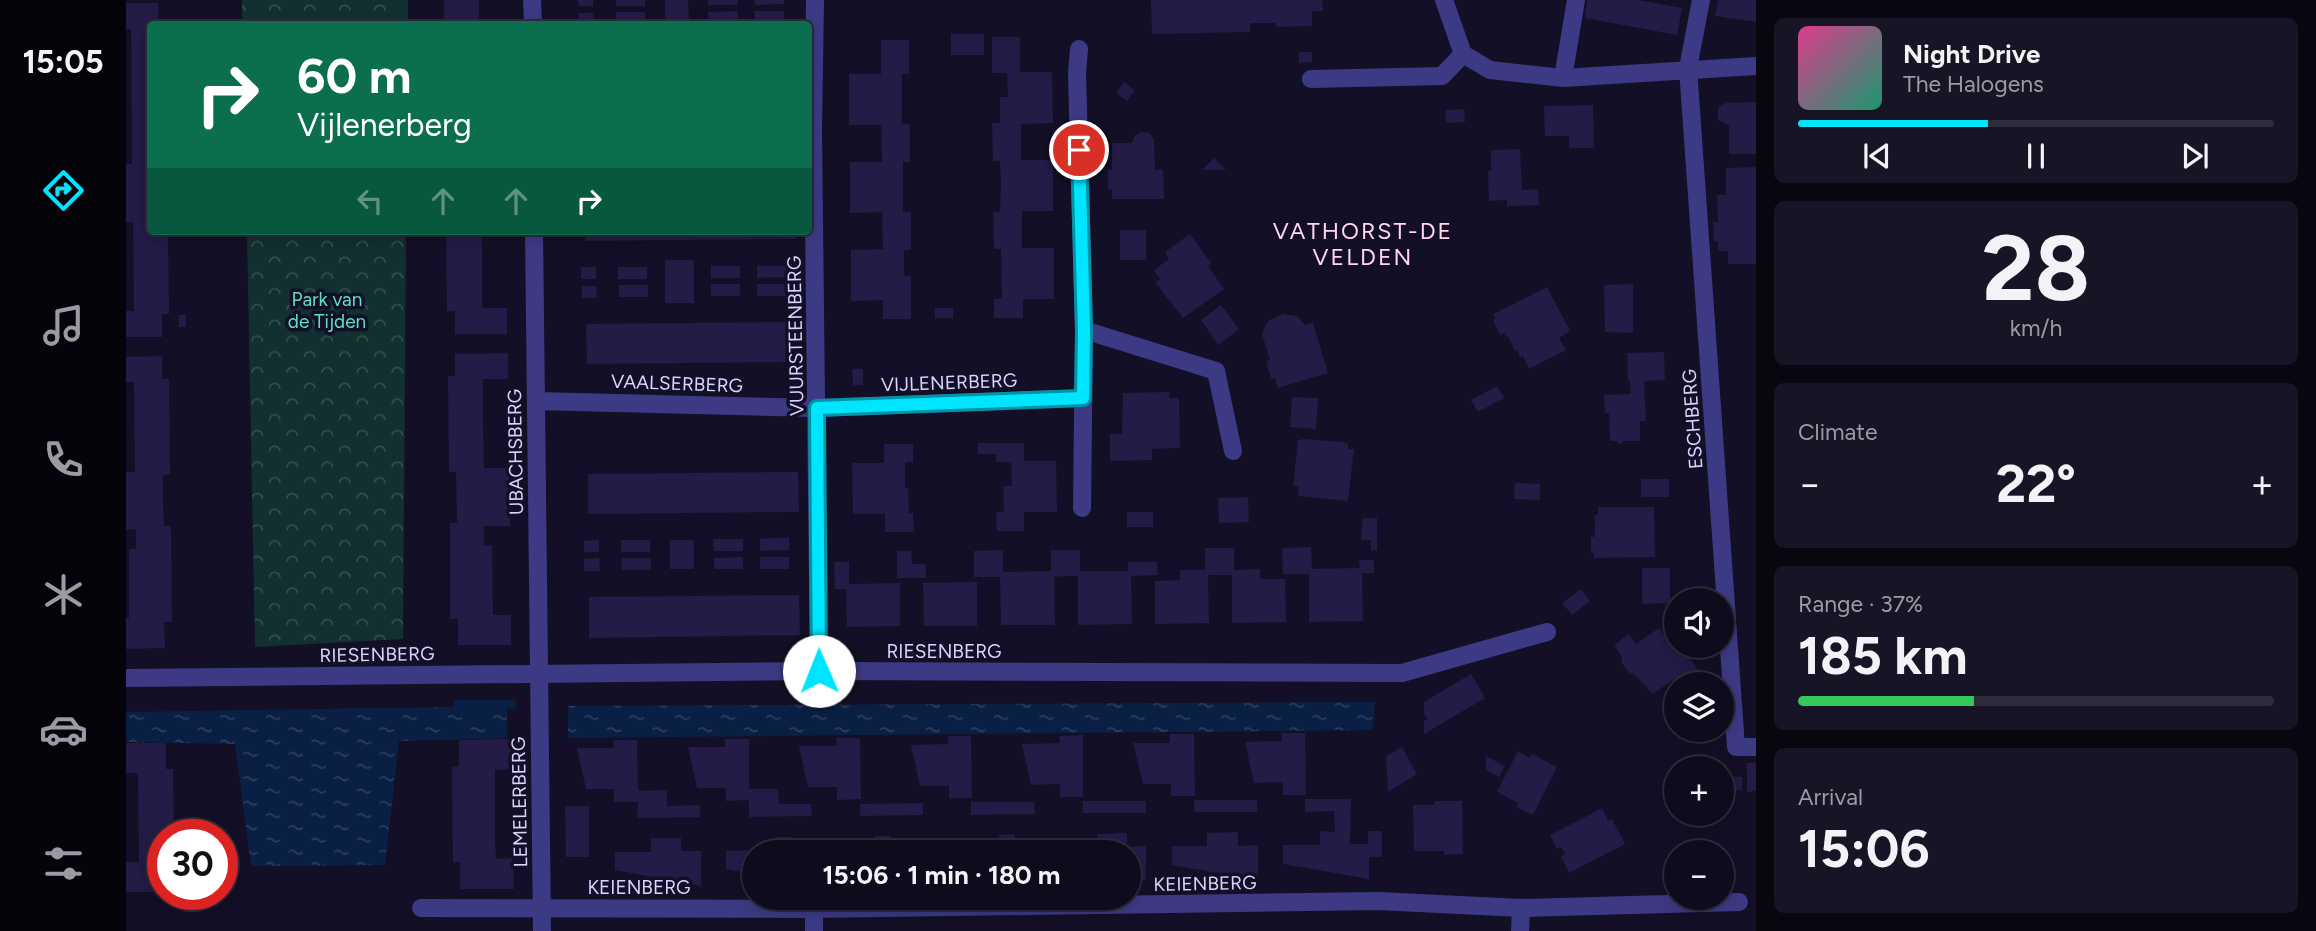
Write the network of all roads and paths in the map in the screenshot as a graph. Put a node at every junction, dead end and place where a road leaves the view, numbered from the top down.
1 (532, 0) edge
2 (815, 0) edge
3 (1444, 0) edge
4 (1576, 0) edge
5 (1701, 0) edge
6 (533, 21) edge
7 (1079, 49) dead end
8 (1463, 54) junction
9 (1756, 65) edge
10 (1688, 68) junction
11 (1563, 78) junction
12 (1311, 79) dead end
13 (812, 98) edge
14 (812, 176) edge
15 (534, 235) edge
16 (1084, 330) junction
17 (1083, 398) junction
18 (536, 401) junction
19 (817, 408) junction
20 (1233, 451) dead end
21 (1082, 508) dead end
22 (1547, 632) dead end
23 (819, 671) junction
24 (538, 673) junction
25 (126, 678) edge
26 (1756, 747) edge
27 (1739, 902) dead end
28 (1141, 904) edge
29 (542, 907) junction
30 (421, 908) dead end
31 (742, 908) edge
32 (1521, 908) junction
33 (814, 910) edge
34 (542, 931) edge
35 (814, 931) edge
36 (1520, 931) edge

1 - 6 street
2 - 13 street, VUURSTEENBERG
3 - 8 street
4 - 11 street
5 - 10 street
7 - 16 street
8 - 11 street
8 - 12 street
9 - 10 street
10 - 11 street
10 - 26 street, ESCHBERG
14 - 19 street, VUURSTEENBERG
15 - 18 street, UBACHSBERG
16 - 17 street
16 - 20 street
17 - 19 street, VIJLENERBERG
17 - 21 street
18 - 19 street, VAALSERBERG
18 - 24 street, UBACHSBERG
19 - 23 street, VUURSTEENBERG
22 - 23 street, RIESENBERG
23 - 24 street, RIESENBERG
24 - 25 street, RIESENBERG
24 - 29 street, LEMELERBERG
27 - 32 street, KEIENBERG
28 - 32 street, KEIENBERG
29 - 30 street, KEIENBERG
29 - 31 street, KEIENBERG
29 - 34 street, LEMELERBERG
32 - 36 street
33 - 35 street

